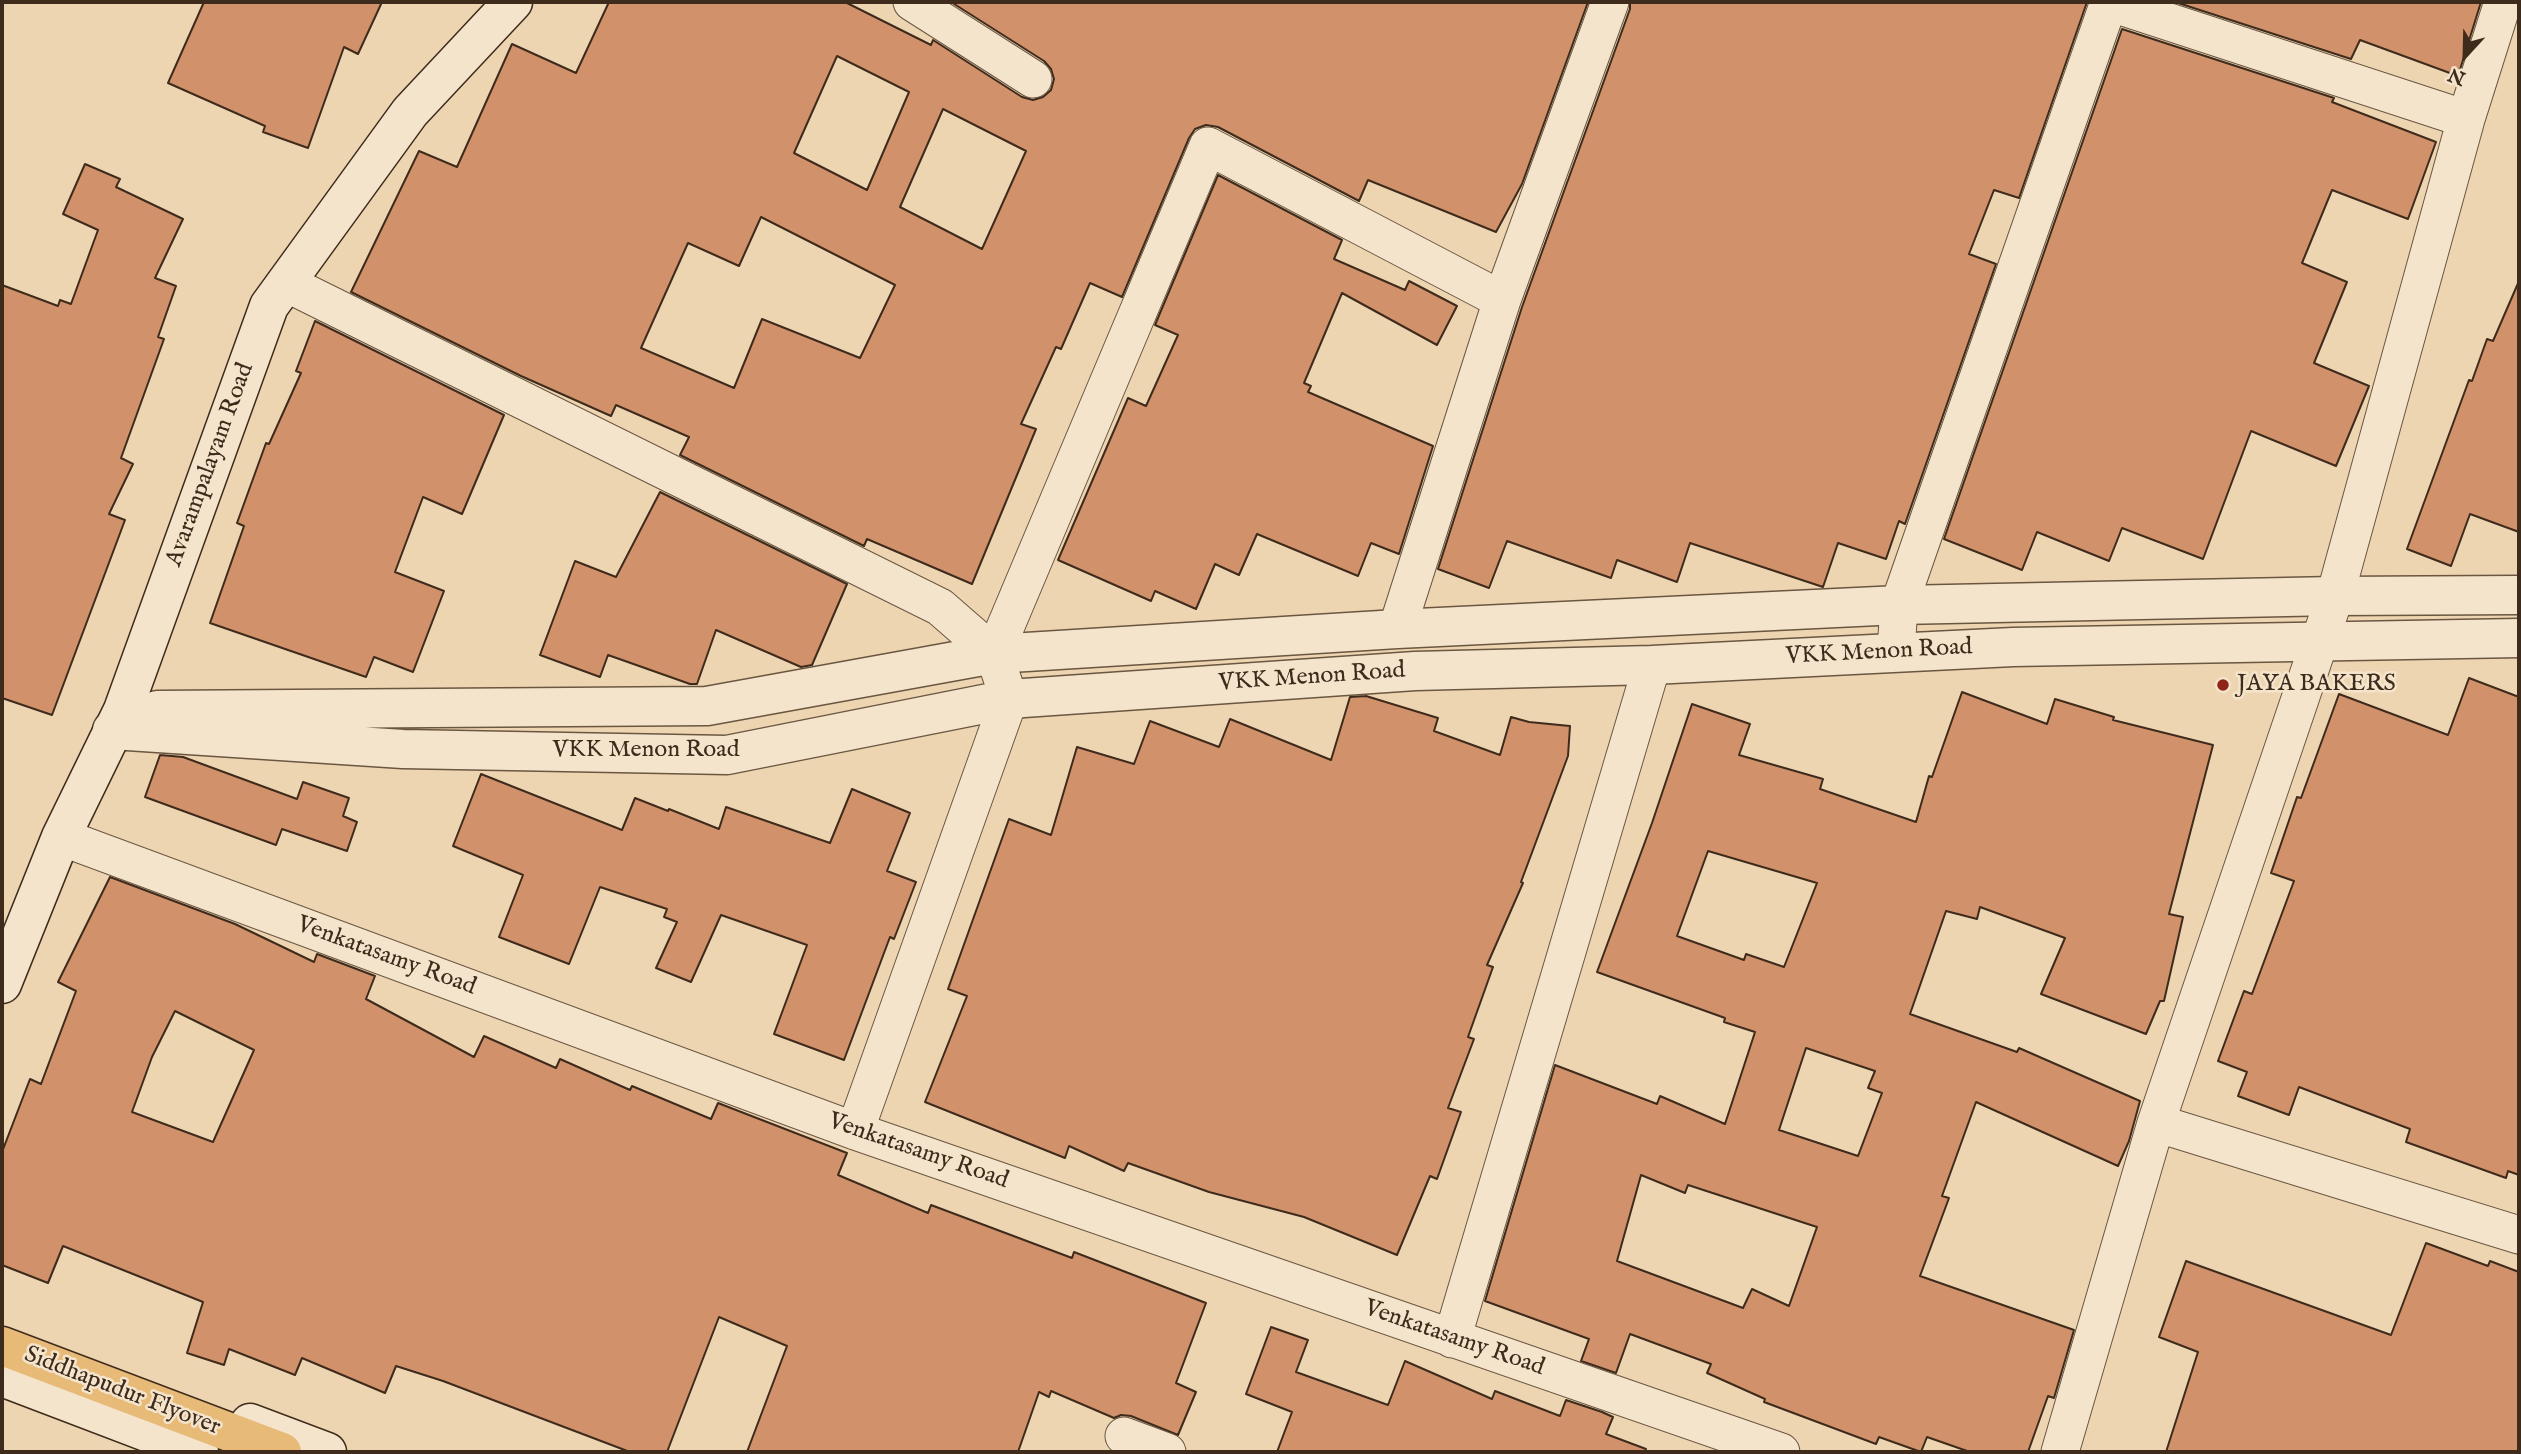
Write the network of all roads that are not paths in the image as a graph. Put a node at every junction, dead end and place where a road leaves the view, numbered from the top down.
1 (513, 2) edge
2 (912, 2) edge
3 (1610, 2) edge
4 (2108, 2) edge
5 (2503, 2) edge
6 (1032, 79) dead end
7 (2466, 119) junction
8 (286, 283) junction
9 (1502, 300) junction
10 (2519, 595) edge
11 (2335, 596) junction
12 (1899, 605) junction
13 (1397, 629) junction
14 (2519, 638) edge
15 (2321, 642) junction
16 (1896, 652) junction
17 (994, 654) junction
18 (1652, 665) junction
19 (1009, 699) junction
20 (117, 720) junction
21 (61, 837) junction
22 (2, 984) edge
23 (2156, 1123) junction
24 (855, 1130) junction
25 (2519, 1235) edge
26 (2, 1331) edge
27 (1452, 1339) junction
28 (2, 1346) edge
29 (2, 1377) edge
30 (1124, 1436) dead end
31 (1725, 1443) edge
32 (199, 1452) edge
33 (282, 1452) edge
34 (327, 1452) edge
35 (1167, 1452) edge
36 (1781, 1452) edge
37 (2060, 1452) edge

1 - 8 street, Avarampalayam Road
2 - 6 street
3 - 9 street
4 - 7 street
4 - 12 street
5 - 7 street
7 - 11 street
8 - 17 street
8 - 20 street, Avarampalayam Road
9 - 13 street
9 - 17 street
10 - 11 street, VKK Menon Road
11 - 12 street, VKK Menon Road
11 - 15 street
12 - 13 street, VKK Menon Road
12 - 16 street
13 - 17 street, VKK Menon Road
14 - 15 street, VKK Menon Road
15 - 16 street, VKK Menon Road
15 - 23 street
16 - 18 street, VKK Menon Road
17 - 19 street
17 - 20 street, VKK Menon Road
18 - 19 street, VKK Menon Road
18 - 27 street
19 - 20 street, VKK Menon Road
19 - 24 street
20 - 21 street, Avarampalayam Road
21 - 22 street, Avarampalayam Road
21 - 24 street, Venkatasamy Road
23 - 25 street
23 - 37 street
24 - 27 street, Venkatasamy Road
26 - 34 street
27 - 31 street, Venkatasamy Road
28 - 33 main road, Siddhapudur Flyover
29 - 32 street
30 - 35 street
31 - 36 street, Venkatasamy Road

